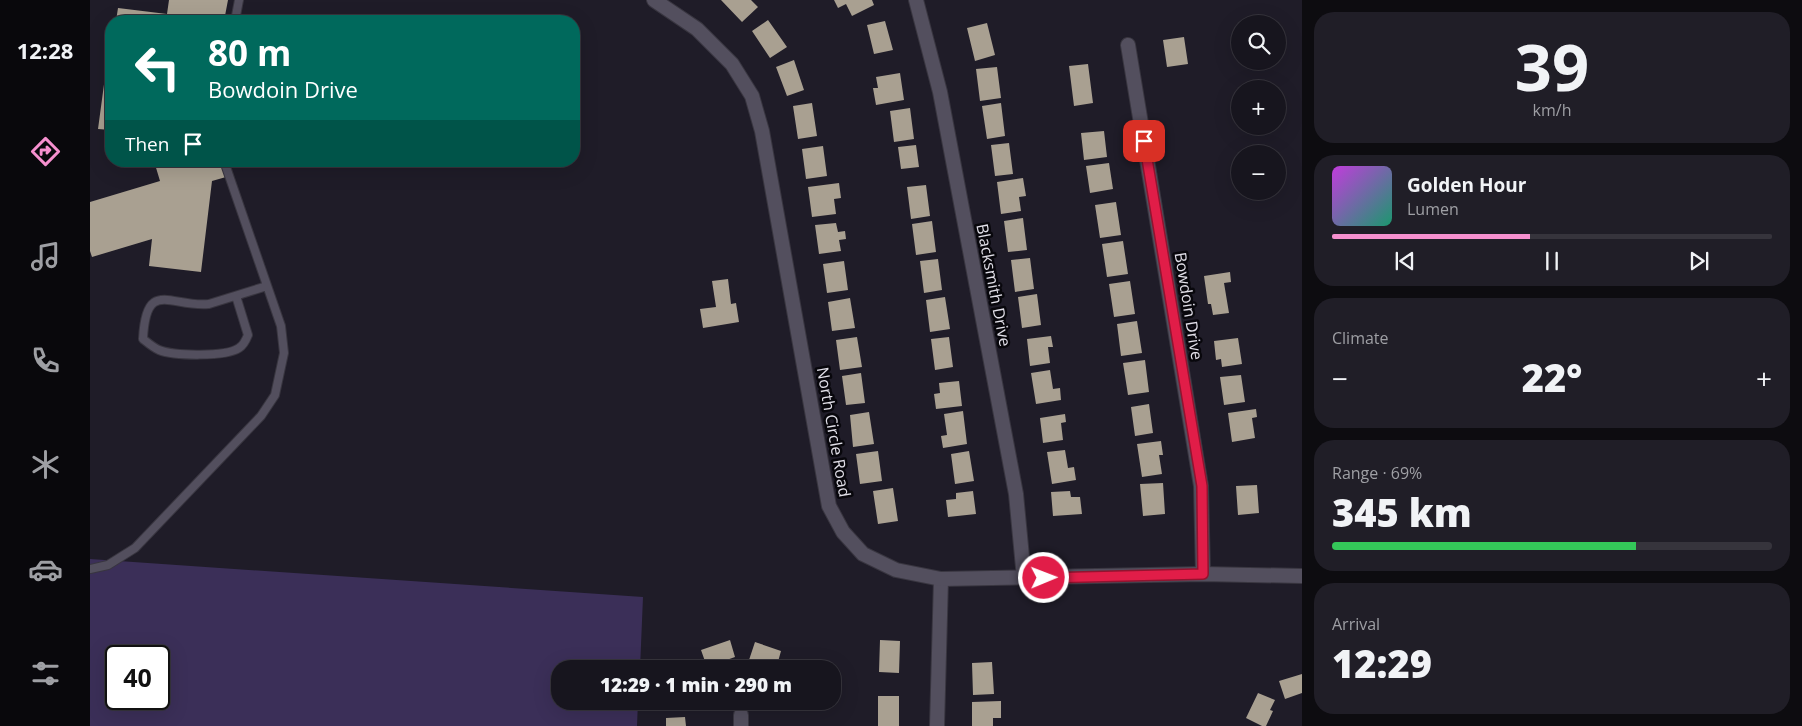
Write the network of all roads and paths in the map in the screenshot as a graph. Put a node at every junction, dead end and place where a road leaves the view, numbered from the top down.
1 (239, 0) edge
2 (654, 0) edge
3 (916, 0) edge
4 (236, 15) edge
5 (1128, 45) dead end
6 (226, 167) edge
7 (267, 286) junction
8 (236, 296) junction
9 (90, 570) edge
10 (1203, 574) junction
11 (1302, 576) edge
12 (1024, 578) junction
13 (941, 579) junction
14 (937, 726) edge

1 - 4 lane
2 - 13 street, North Circle Road
3 - 12 street, Blacksmith Drive
5 - 10 street, Bowdoin Drive
6 - 7 lane
7 - 8 lane
7 - 9 lane
8 - 8 lane
10 - 11 street, North Circle Road
10 - 12 street, North Circle Road
12 - 13 street, North Circle Road
13 - 14 street

